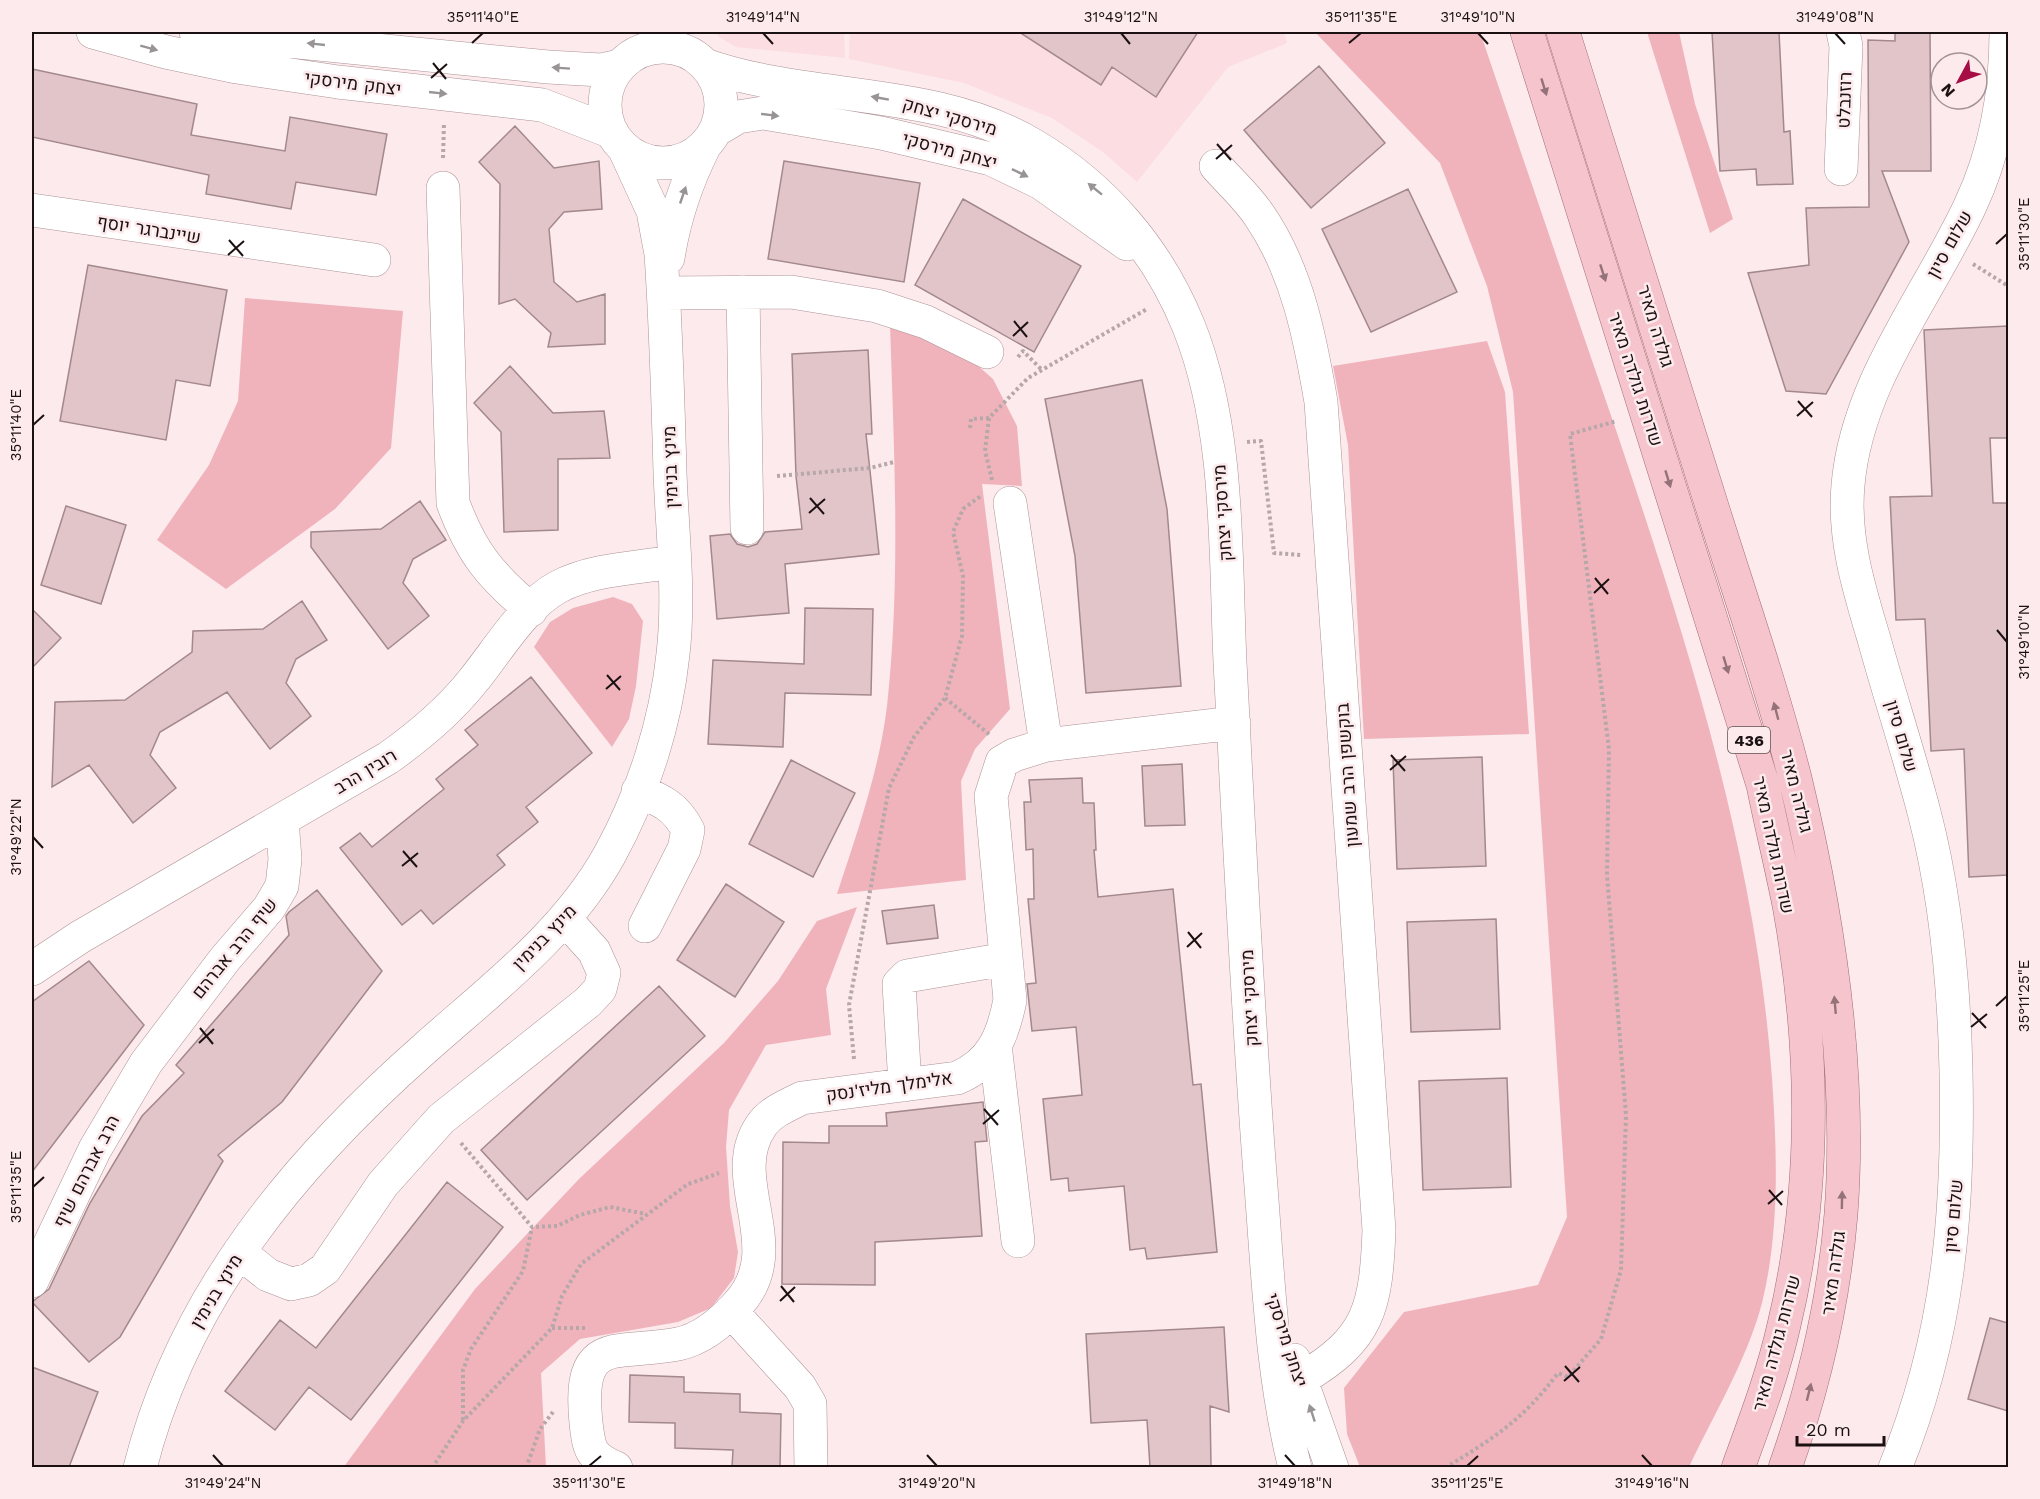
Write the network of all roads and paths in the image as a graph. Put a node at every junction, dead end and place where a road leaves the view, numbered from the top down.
1 (93, 32) edge
2 (196, 32) edge
3 (1527, 32) edge
4 (1563, 32) edge
5 (1843, 32) edge
6 (2006, 32) edge
7 (693, 50) edge
8 (631, 51) edge
9 (445, 94) junction
10 (710, 138) junction
11 (618, 140) junction
12 (1216, 166) dead end
13 (1841, 169) dead end
14 (443, 188) joint
15 (32, 210) edge
16 (1947, 248) junction
17 (374, 260) dead end
18 (1166, 280) junction
19 (2008, 286) edge
20 (743, 292) junction
21 (664, 293) junction
22 (1023, 351) dead end
23 (987, 352) dead end
24 (1042, 370) junction
25 (1647, 413) junction
26 (989, 418) junction
27 (970, 428) dead end
28 (1216, 444) junction
29 (894, 462) dead end
30 (746, 477) junction
31 (996, 494) junction
32 (747, 528) dead end
33 (1332, 557) junction
34 (673, 562) junction
35 (531, 610) junction
36 (945, 698) junction
37 (1234, 723) junction
38 (1046, 744) junction
39 (1014, 755) junction
40 (638, 791) junction
41 (282, 820) junction
42 (564, 919) junction
43 (645, 926) dead end
44 (1006, 958) junction
45 (32, 969) edge
46 (995, 1045) junction
47 (146, 1063) joint
48 (905, 1085) junction
49 (858, 1091) junction
50 (441, 1119) junction
51 (749, 1165) junction
52 (647, 1214) junction
53 (532, 1227) junction
54 (1018, 1241) dead end
55 (239, 1252) junction
56 (32, 1281) edge
57 (1269, 1284) junction
58 (731, 1311) junction
59 (1301, 1379) junction
60 (583, 1392) junction
61 (463, 1421) junction
62 (141, 1467) edge
63 (432, 1467) edge
64 (526, 1467) edge
65 (616, 1467) edge
66 (811, 1467) edge
67 (1295, 1467) edge
68 (1332, 1467) edge
69 (1445, 1467) edge
70 (1738, 1467) edge
71 (1785, 1467) edge
72 (1895, 1467) edge

1 -> 9 street, יצחק מירסקי
8 -> 2 street, יצחק מירסקי
3 -> 25 main road, שדרות גולדה מאיר / 436
71 -> 4 main road, גולדה מאיר / 436
5 - 13 street, רוזנבלט
6 - 16 street, שלום סיון
7 - 8 street
7 - 10 street
18 -> 7 street, מירסקי יצחק
8 - 11 street
9 - 11 street, יצחק מירסקי
9 - 14 path
10 - 11 street
10 -> 18 street, יצחק מירסקי
21 -> 10 street
11 - 21 street
12 - 33 street, בוקשפן הרב שמעון
14 - 35 street
15 - 17 street, שיינברגר יוסף
16 - 19 path
16 - 72 street, שלום סיון
18 - 24 path
18 - 28 street, מירסקי יצחק
20 - 21 street
20 - 23 street
20 - 30 street
21 - 34 street, מינץ בנימין
22 - 24 path
24 - 26 path
25 - 69 path
25 -> 70 main road, שדרות גולדה מאיר / 436
26 - 27 path
26 - 31 path
28 - 33 path
28 - 37 street, מירסקי יצחק
29 - 30 path
30 - 32 street
31 - 36 path
31 - 38 street
33 - 59 street, בוקשפן הרב שמעון
34 - 35 street, רובין הרב
34 - 40 street, מינץ בנימין
35 - 41 street, רובין הרב
36 - 39 path
36 - 49 path
37 - 38 street
37 - 57 street, מירסקי יצחק
38 - 39 street
39 - 44 street, אלימלך מליז'נסק
40 - 42 street, מינץ בנימין
40 - 43 street
41 - 45 street, רובין הרב
41 - 47 street, שיף הרב אברהם
42 - 50 street
42 - 55 street, מינץ בנימין
44 - 46 street, אלימלך מליז'נסק
44 - 48 street
46 - 48 street, אלימלך מליז'נסק
46 - 54 street
47 - 56 street, הרב אברהם שיף
48 - 49 street, אלימלך מליז'נסק
49 - 51 street, אלימלך מליז'נסק
50 - 53 path
50 - 55 street
51 - 52 path
51 - 58 street, אלימלך מליז'נסק
52 - 53 path
52 - 61 path
53 - 61 path
55 - 62 street, מינץ בנימין
57 - 59 street, יצחק מירסקי
57 - 67 street, יצחק מירסקי
58 - 60 street, אלימלך מליז'נסק
58 - 66 street
68 -> 59 street, יצחק מירסקי
60 - 64 path
60 - 65 street, אלימלך מליז'נסק
61 - 63 path

